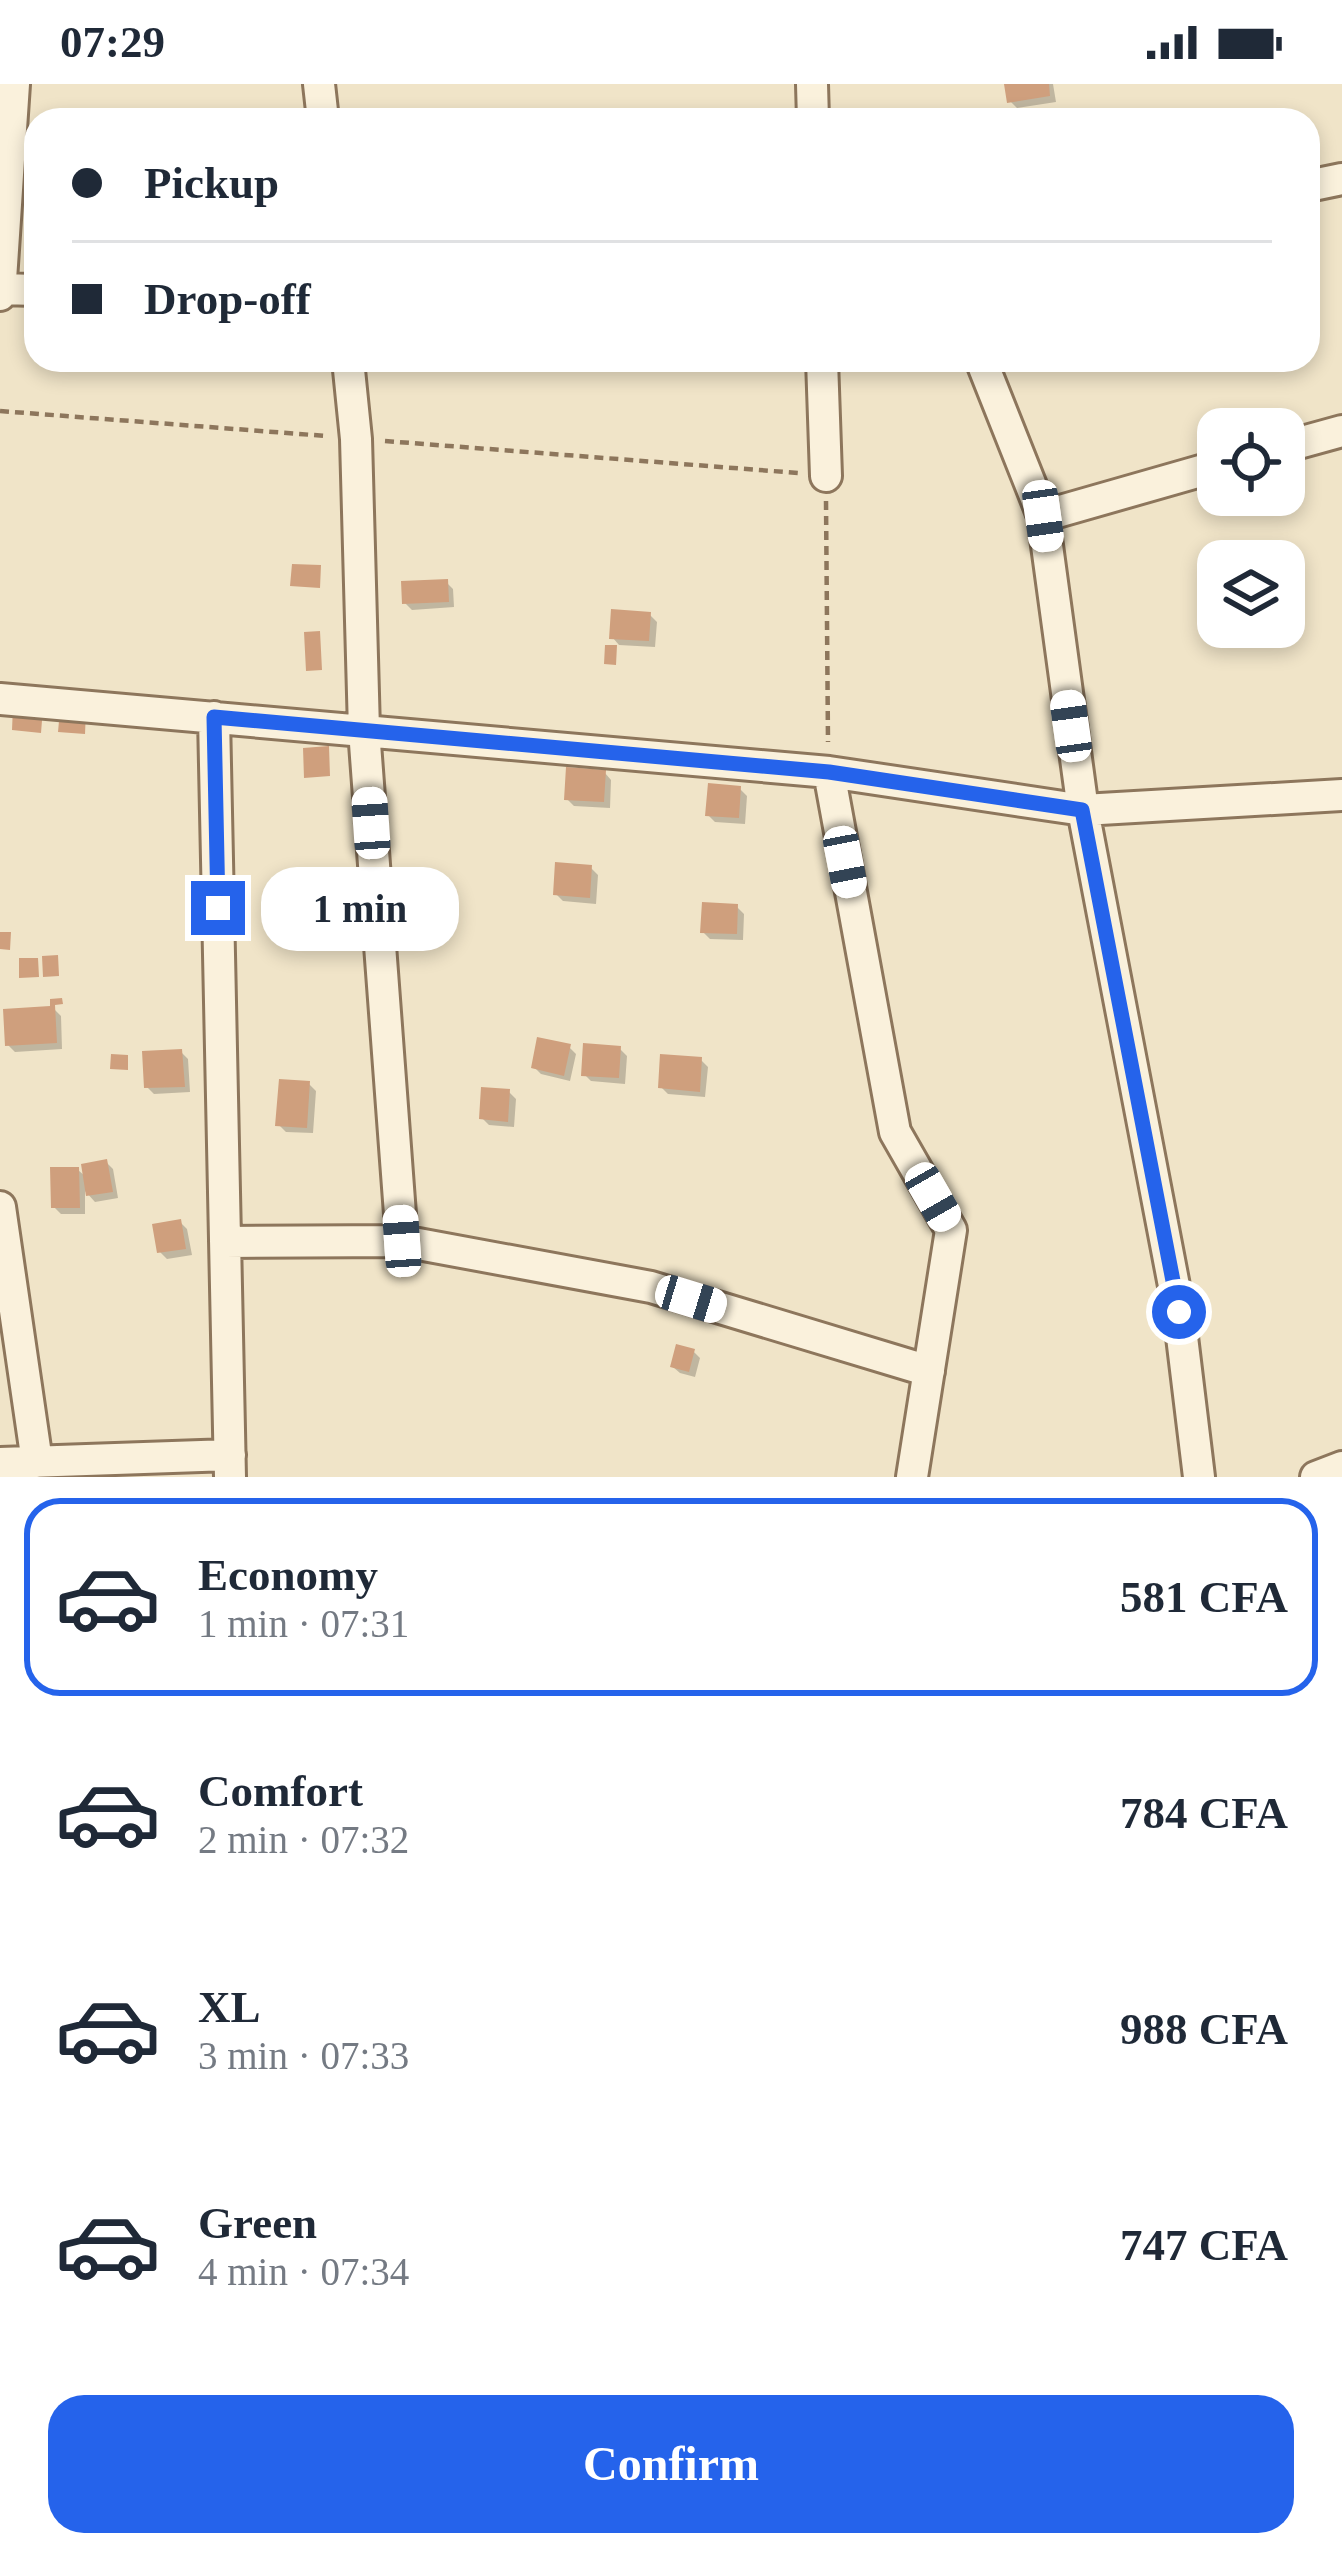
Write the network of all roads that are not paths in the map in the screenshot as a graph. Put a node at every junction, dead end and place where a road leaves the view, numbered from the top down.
1 (14, 84) edge
2 (0, 292) edge
3 (348, 372) edge
4 (822, 372) edge
5 (986, 372) edge
6 (1342, 431) edge
7 (1305, 441) edge
8 (1197, 472) edge
9 (826, 476) road end
10 (1043, 516) junction
11 (0, 699) edge
12 (214, 717) junction
13 (364, 730) junction
14 (829, 772) junction
15 (1342, 795) edge
16 (1082, 810) junction
17 (0, 1207) edge
18 (225, 1241) junction
19 (402, 1241) junction
20 (929, 1371) junction
21 (38, 1462) junction
22 (0, 1463) edge
23 (230, 1466) edge
24 (1342, 1467) edge
25 (912, 1477) edge
26 (1199, 1477) edge
27 (1316, 1477) edge

1 - 2 street
3 - 13 street
4 - 9 street
5 - 10 street
6 - 7 street
8 - 10 street
10 - 16 street
11 - 12 street
12 - 13 street
12 - 18 street
13 - 14 street
13 - 19 street
14 - 16 street
14 - 20 street
15 - 16 street
16 - 26 street
17 - 21 street
18 - 19 street
18 - 23 street
19 - 20 street
20 - 25 street
21 - 22 street
21 - 23 street
24 - 27 street

